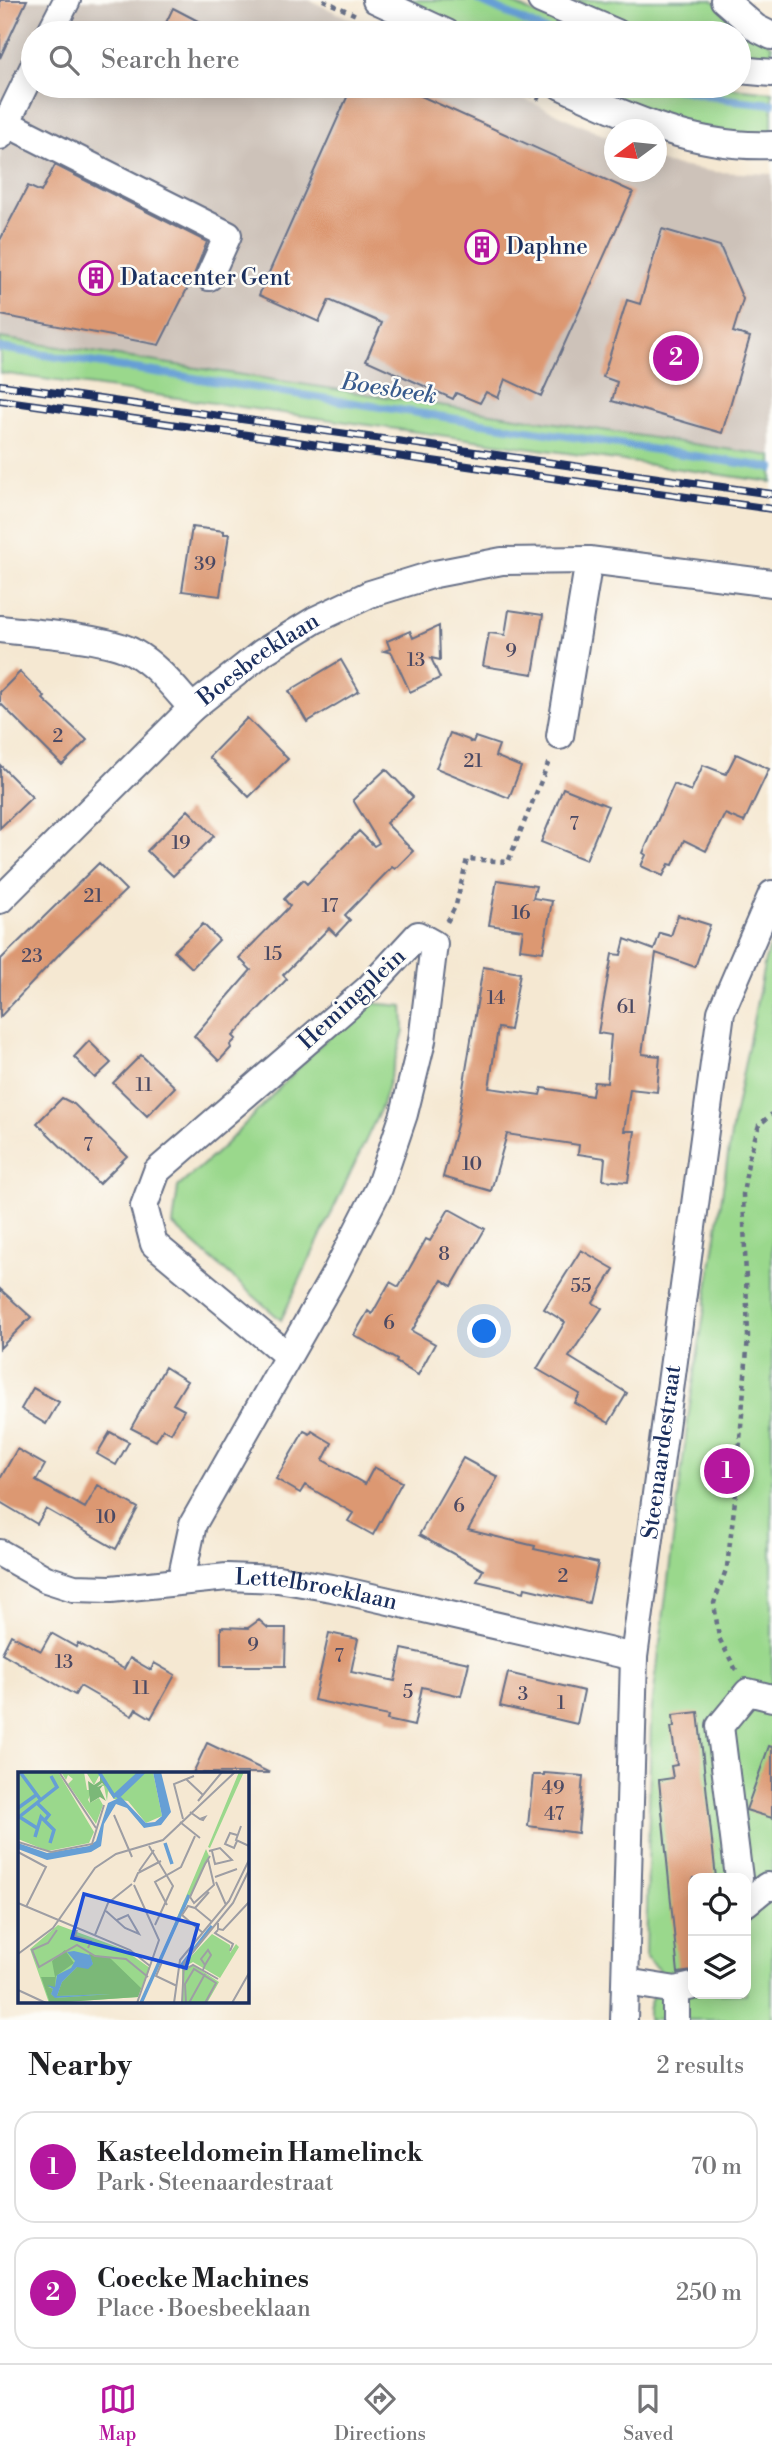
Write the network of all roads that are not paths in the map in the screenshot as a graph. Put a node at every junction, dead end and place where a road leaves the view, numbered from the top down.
1 (67, 0) edge
2 (376, 0) edge
3 (541, 0) edge
4 (724, 0) edge
5 (56, 21) edge
6 (421, 21) edge
7 (589, 21) edge
8 (748, 21) edge
9 (751, 24) edge
10 (772, 36) edge
11 (751, 71) edge
12 (772, 73) edge
13 (21, 93) edge
14 (587, 98) edge
15 (3, 130) edge
16 (772, 145) edge
17 (209, 277) dead end
18 (589, 560) junction
19 (772, 583) edge
20 (0, 629) edge
21 (192, 708) junction
22 (560, 736) road end
23 (772, 894) edge
24 (0, 900) edge
25 (287, 1355) junction
26 (0, 1553) edge
27 (181, 1580) junction
28 (634, 1657) junction
29 (760, 1695) edge
30 (738, 1873) edge
31 (772, 1887) edge
32 (751, 1899) edge
33 (626, 1982) junction
34 (684, 1988) edge
35 (624, 2020) edge
36 (676, 2020) edge

1 - 5 street
2 - 6 street
3 - 7 street
4 - 8 street
9 - 10 street
11 - 12 street
13 - 15 street
14 - 16 street
15 - 17 street
18 - 19 street, Boesbeeklaan
18 - 21 street, Boesbeeklaan
18 - 22 street
20 - 21 street
21 - 24 street, Boesbeeklaan
23 - 28 street, Steenaardestraat
25 - 25 street, Hemingplein
25 - 27 street, Hemingplein
26 - 27 street, Lettelbroeklaan
27 - 28 street, Lettelbroeklaan
28 - 33 street, Steenaardestraat
29 - 30 street
31 - 32 street
33 - 34 street
33 - 35 street, Steenaardestraat
34 - 36 street

